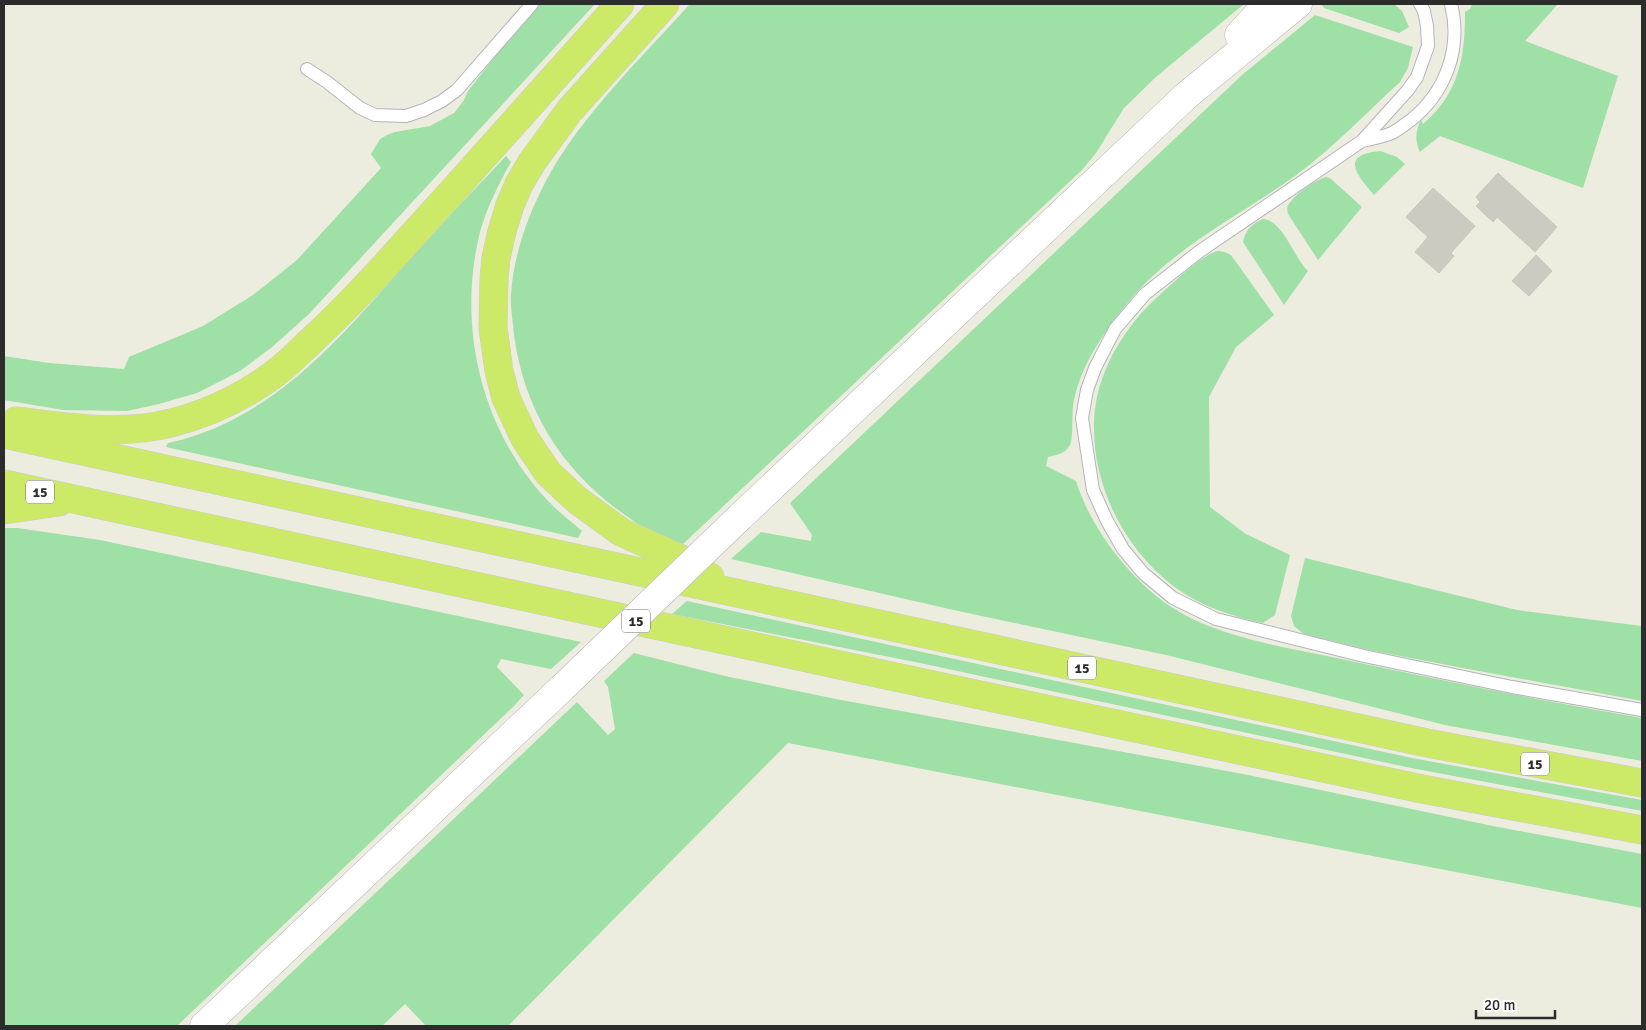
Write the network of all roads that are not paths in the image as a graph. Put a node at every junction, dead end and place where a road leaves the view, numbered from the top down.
1 (532, 4) edge
2 (620, 4) edge
3 (665, 4) edge
4 (1266, 4) edge
5 (1298, 4) edge
6 (1420, 4) edge
7 (1452, 4) edge
8 (307, 69) dead end
9 (1187, 95) junction
10 (1362, 142) junction
11 (4, 420) edge
12 (4, 434) edge
13 (4, 484) edge
14 (77, 500) junction
15 (4, 510) edge
16 (736, 594) junction
17 (1642, 710) edge
18 (1642, 783) edge
19 (1642, 830) edge
20 (204, 1026) edge

1 - 8 lane
2 - 11 main road
3 - 16 main road
4 - 9 main road
5 - 9 main road
6 - 10 lane
7 - 10 lane
9 - 20 main road, bridge
10 - 17 lane
12 - 16 main road, 15
13 - 14 main road, 15
14 - 15 main road
14 - 19 main road, 15
16 - 18 main road, 15

